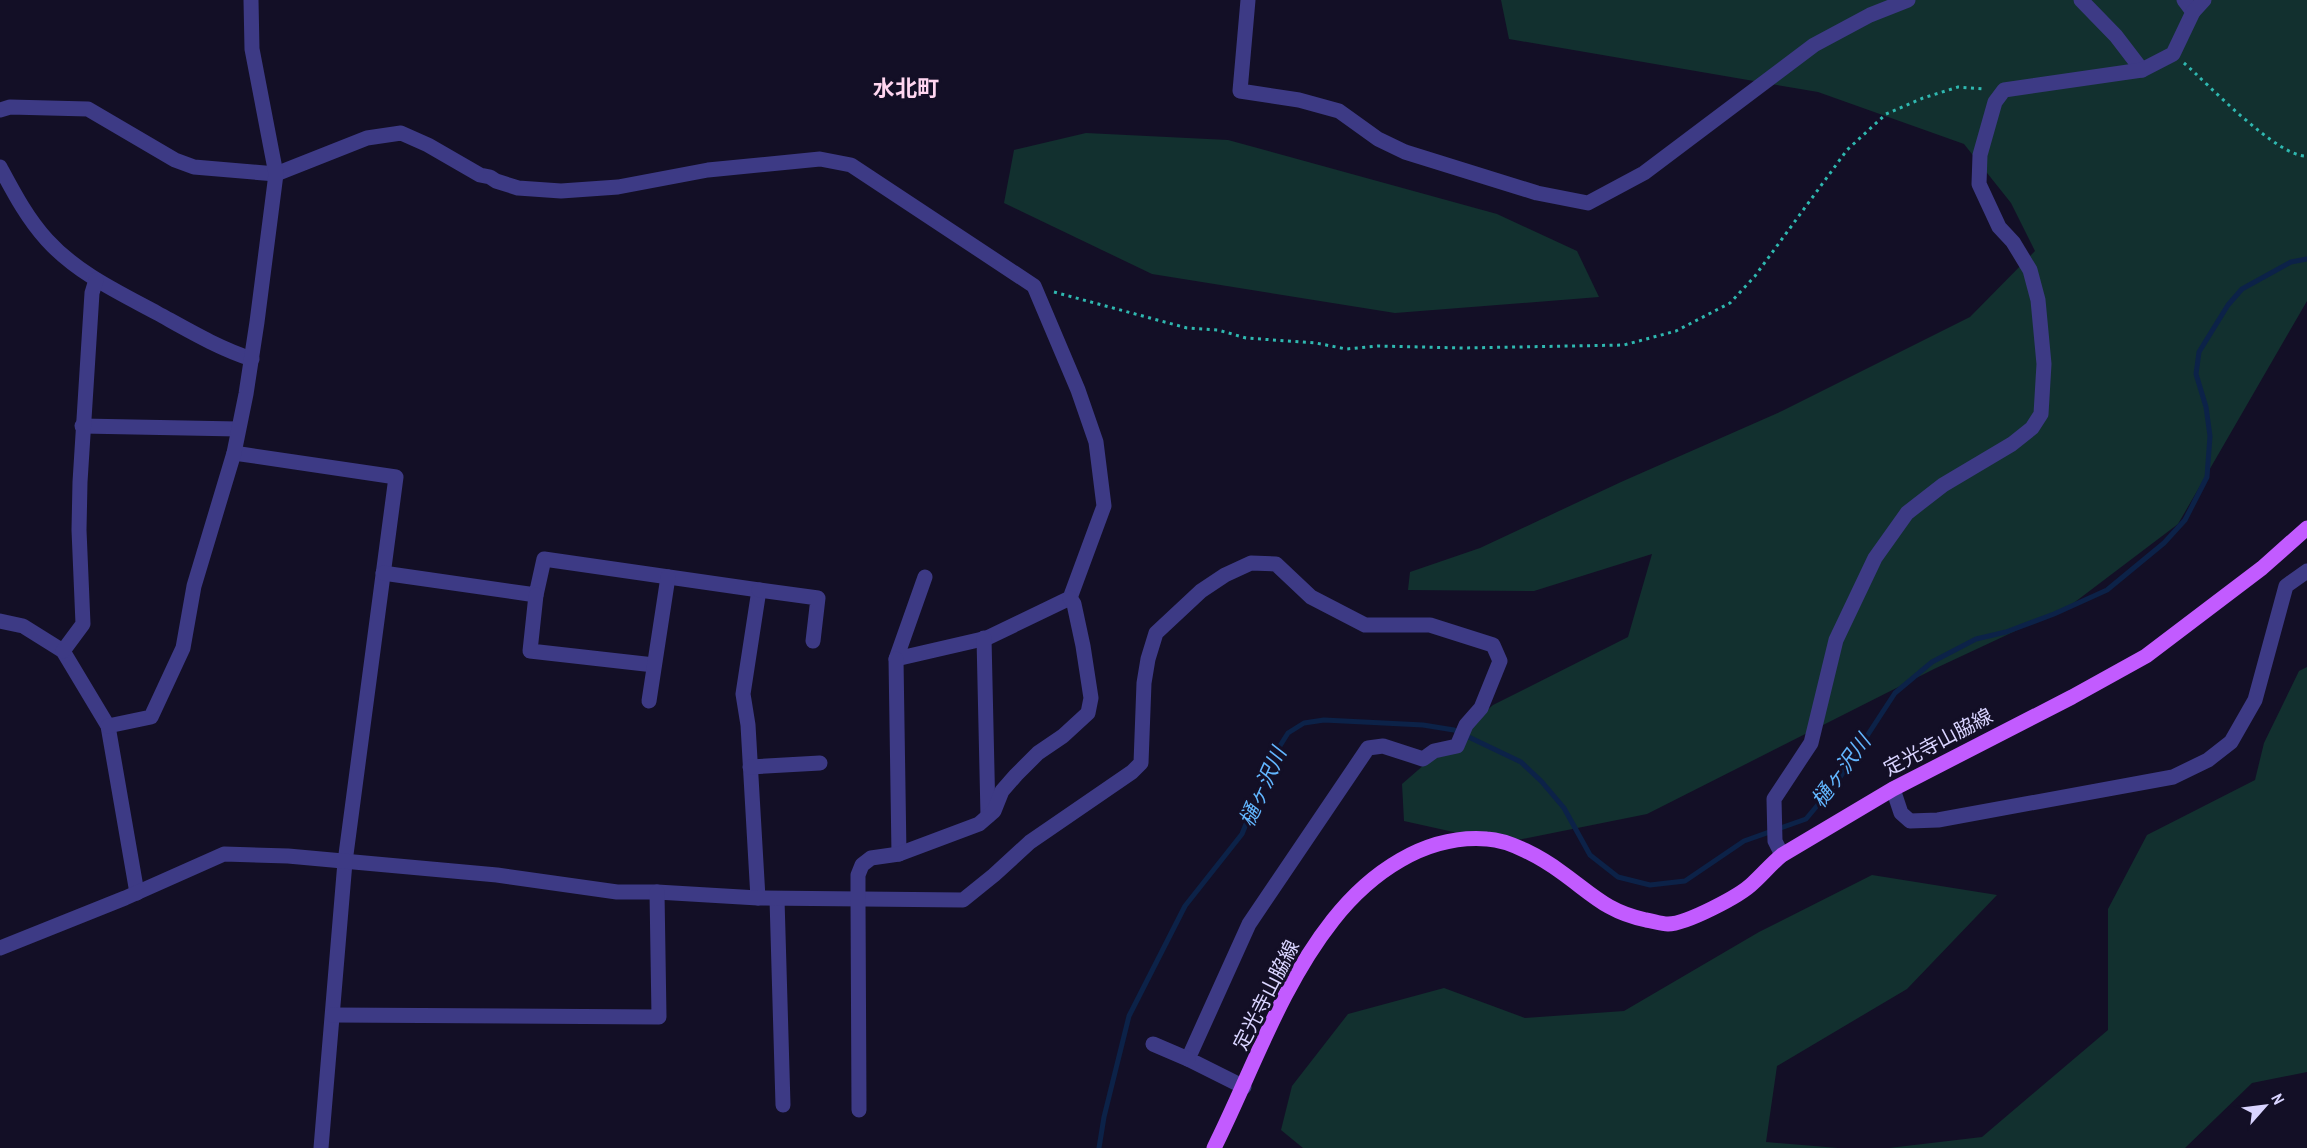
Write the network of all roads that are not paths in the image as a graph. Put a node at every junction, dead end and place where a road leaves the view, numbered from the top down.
1 (251, 0) edge
2 (1248, 0) edge
3 (1908, 0) edge
4 (2081, 0) edge
5 (2204, 0) edge
6 (2188, 6) edge
7 (2142, 70) junction
8 (0, 110) edge
9 (0, 167) edge
10 (276, 174) junction
11 (96, 280) junction
12 (252, 359) junction
13 (82, 426) junction
14 (238, 429) junction
15 (234, 453) junction
16 (2307, 528) edge
17 (2307, 571) edge
18 (383, 573) junction
19 (668, 577) junction
20 (925, 577) dead end
21 (759, 590) junction
22 (536, 594) junction
23 (1070, 598) junction
24 (0, 621) edge
25 (984, 638) junction
26 (813, 640) dead end
27 (63, 651) junction
28 (896, 659) junction
29 (654, 665) junction
30 (649, 701) dead end
31 (108, 726) junction
32 (820, 763) dead end
33 (750, 767) junction
34 (1893, 789) junction
35 (988, 816) junction
36 (1778, 848) junction
37 (899, 854) junction
38 (345, 862) junction
39 (137, 892) junction
40 (657, 892) junction
41 (758, 898) junction
42 (777, 899) junction
43 (858, 899) junction
44 (0, 948) edge
45 (333, 1015) junction
46 (1154, 1044) dead end
47 (1188, 1059) junction
48 (1244, 1087) junction
49 (783, 1105) dead end
50 (859, 1110) dead end
51 (321, 1148) edge
52 (1214, 1148) edge

1 - 10 street
2 - 3 street
4 - 7 street
5 - 6 street
6 - 7 street
7 - 36 street
8 - 10 street
9 - 11 street
10 - 12 street
10 - 23 street
11 - 12 street
11 - 13 street
12 - 14 street
13 - 14 street
13 - 27 street
14 - 15 street
15 - 18 street
15 - 31 street
16 - 34 main road, 定光寺山脇線
17 - 34 street
18 - 22 street
18 - 38 street
19 - 21 street
19 - 22 street
19 - 29 street
20 - 28 street
21 - 26 street
21 - 33 street
22 - 29 street
23 - 25 street
23 - 35 street
24 - 27 street
25 - 28 street
25 - 35 street
27 - 31 street
28 - 37 street
29 - 30 street
31 - 39 street
32 - 33 street
33 - 41 street
34 - 36 main road, 定光寺山脇線
35 - 37 street
36 - 48 main road, 定光寺山脇線
37 - 43 street
38 - 39 street
38 - 40 street
38 - 45 street
39 - 44 street
40 - 41 street
40 - 45 street
41 - 42 street
42 - 43 street
42 - 49 street
43 - 47 street
43 - 50 street
45 - 51 street
46 - 47 street
47 - 48 street
48 - 52 main road, 定光寺山脇線

